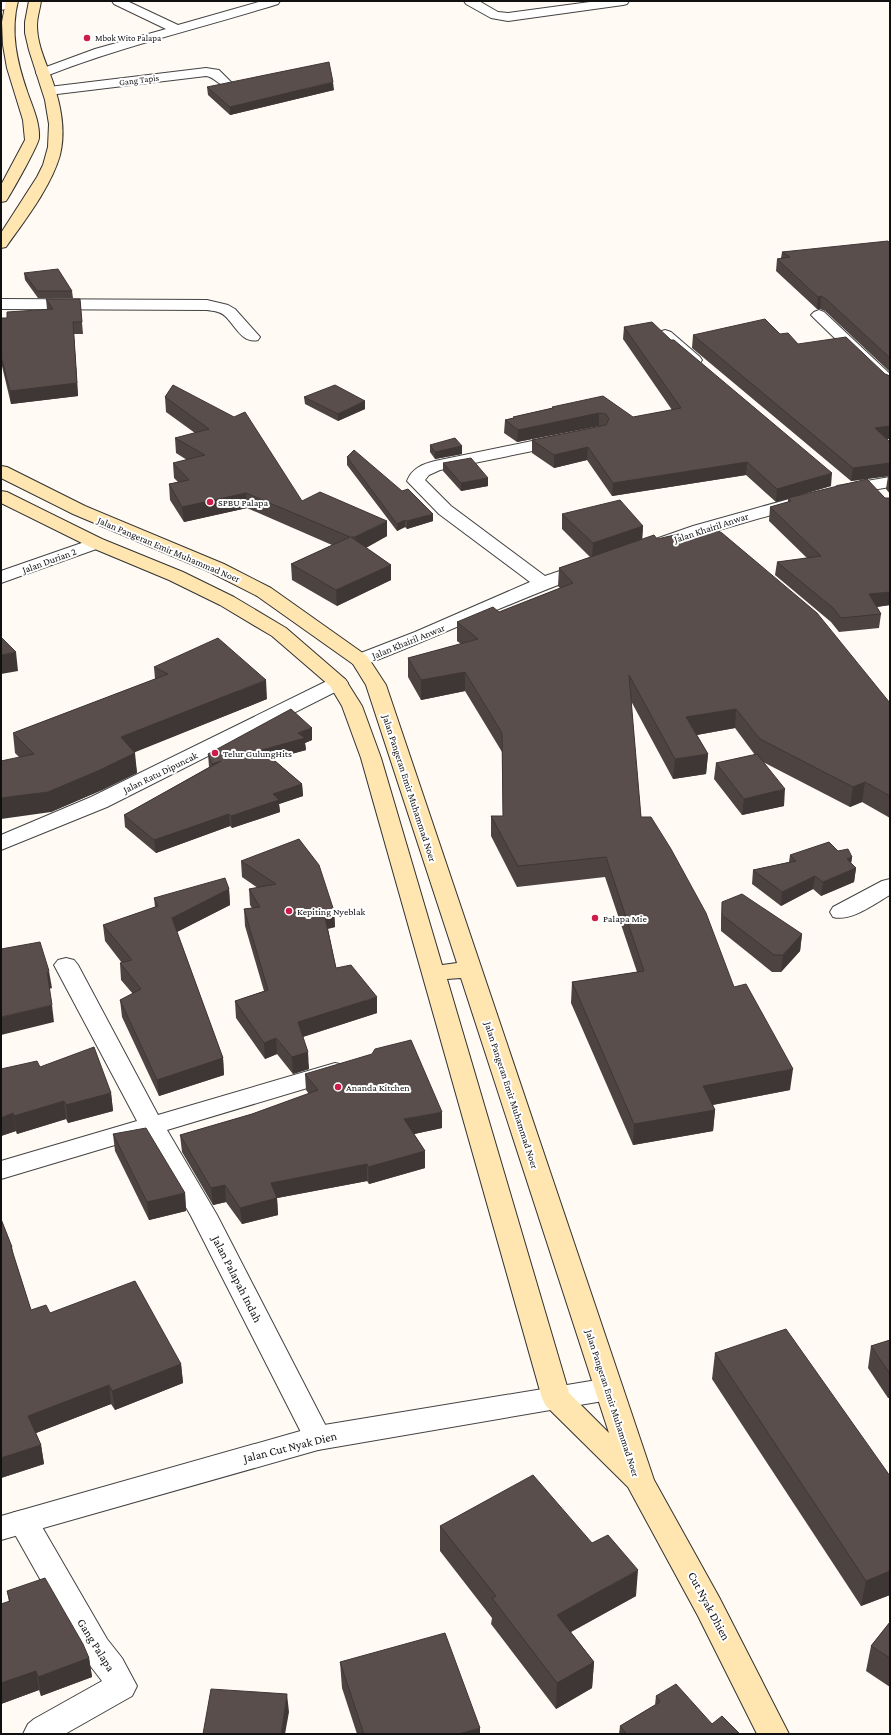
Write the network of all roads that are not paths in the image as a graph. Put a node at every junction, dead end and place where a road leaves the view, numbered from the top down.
1 (35, 1) edge
2 (118, 1) edge
3 (274, 1) edge
4 (470, 1) edge
5 (623, 1) edge
6 (8, 4) edge
7 (31, 26) junction
8 (8, 27) junction
9 (178, 30) junction
10 (42, 73) junction
11 (226, 83) edge
12 (50, 94) junction
13 (24, 100) junction
14 (8, 185) junction
15 (37, 188) junction
16 (1, 198) edge
17 (1, 244) edge
18 (1, 304) edge
19 (819, 315) dead end
20 (665, 335) edge
21 (252, 337) dead end
22 (705, 369) edge
23 (890, 383) edge
24 (575, 437) edge
25 (1, 471) edge
26 (890, 482) edge
27 (870, 485) junction
28 (1, 496) edge
29 (885, 501) edge
30 (62, 502) junction
31 (37, 514) junction
32 (699, 530) junction
33 (720, 542) edge
34 (96, 543) junction
35 (640, 550) edge
36 (603, 563) edge
37 (1, 577) edge
38 (543, 583) junction
39 (285, 606) junction
40 (255, 618) junction
41 (360, 660) junction
42 (338, 683) junction
43 (399, 755) junction
44 (371, 758) junction
45 (1, 843) edge
46 (890, 886) edge
47 (841, 912) dead end
48 (66, 965) dead end
49 (470, 969) junction
50 (434, 973) junction
51 (355, 1065) edge
52 (151, 1124) junction
53 (1, 1170) edge
54 (609, 1389) junction
55 (556, 1398) junction
56 (318, 1438) junction
57 (640, 1482) junction
58 (12, 1525) edge
59 (39, 1734) edge
60 (773, 1734) edge

1 - 7 main road
2 - 9 street
3 - 9 street
4 - 5 street
6 - 8 main road
7 - 8 main road
7 - 10 main road
8 - 13 main road
9 - 10 street
10 - 12 main road
11 - 12 street, Gang Tapis
12 - 13 main road
12 - 15 main road
13 - 14 main road
14 - 15 main road
14 - 16 main road
15 - 17 main road
18 - 21 street
19 - 23 street
20 - 22 street
24 - 38 street
25 - 30 main road, Jalan Pangeran Emir Muhammad Noer
26 - 27 street, Jalan Khairil Anwar
27 - 29 street
27 - 32 street, Jalan Khairil Anwar
28 - 31 main road, Jalan Pangeran Emir Muhammad Noer
30 - 31 main road
30 - 39 main road, Jalan Pangeran Emir Muhammad Noer
31 - 34 main road, Jalan Pangeran Emir Muhammad Noer
32 - 33 street
32 - 35 street, Jalan Khairil Anwar
34 - 37 street, Jalan Durian 2
34 - 40 main road, Jalan Pangeran Emir Muhammad Noer
36 - 38 street, Jalan Khairil Anwar
38 - 41 street, Jalan Khairil Anwar
39 - 40 main road
39 - 41 main road, Jalan Pangeran Emir Muhammad Noer
40 - 42 main road, Jalan Pangeran Emir Muhammad Noer
41 - 43 main road, Jalan Pangeran Emir Muhammad Noer
42 - 44 main road, Jalan Pangeran Emir Muhammad Noer
42 - 45 street, Jalan Ratu Dipuncak
43 - 44 main road
43 - 49 main road, Jalan Pangeran Emir Muhammad Noer
44 - 50 main road, Jalan Pangeran Emir Muhammad Noer
46 - 47 street
48 - 52 street, Jalan Palapah Indah
49 - 50 main road
49 - 54 main road, Jalan Pangeran Emir Muhammad Noer
50 - 55 main road, Jalan Pangeran Emir Muhammad Noer
51 - 52 street
52 - 53 street
52 - 56 street, Jalan Palapah Indah
54 - 55 street, Jalan Cut Nyak Dien
54 - 57 main road, Jalan Pangeran Emir Muhammad Noer
55 - 56 street, Jalan Cut Nyak Dien
55 - 57 main road, Jalan Pangeran Emir Muhammad Noer
56 - 58 street, Jalan Cut Nyak Dien
57 - 60 main road, Cut Nyak Dhien
58 - 59 street, Gang Palapa

